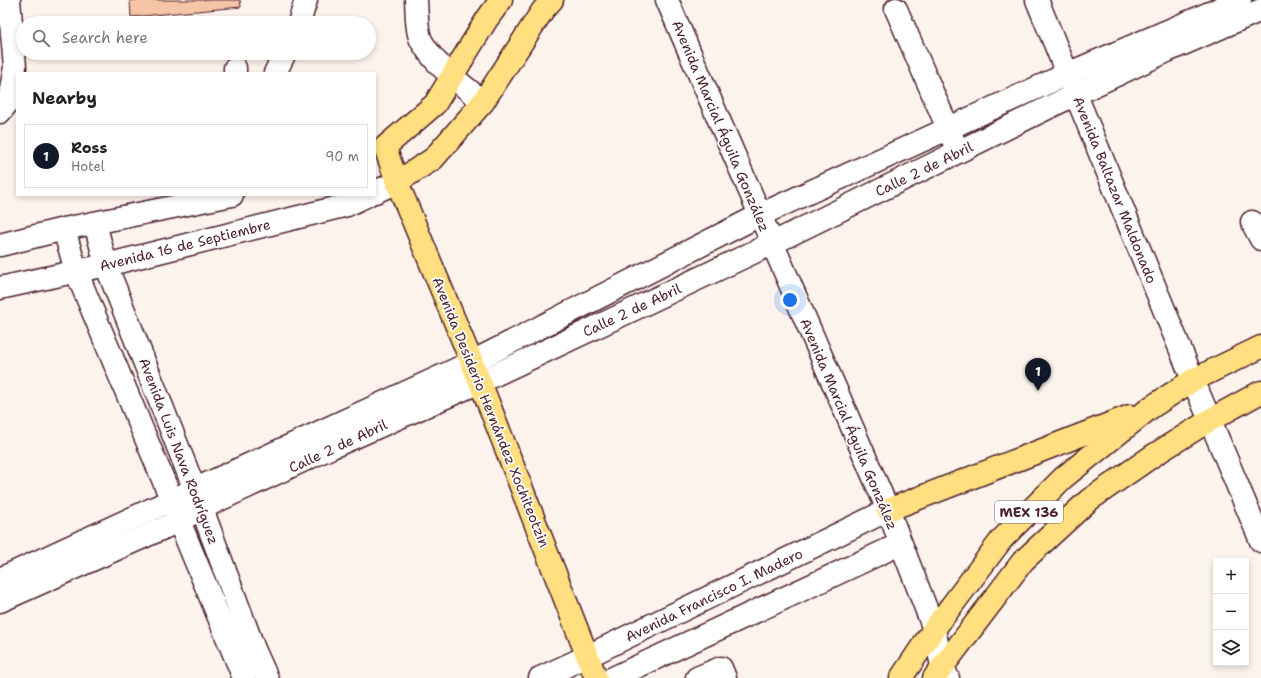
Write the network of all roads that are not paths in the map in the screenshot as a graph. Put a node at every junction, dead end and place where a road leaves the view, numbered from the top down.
1 (9, 0) edge
2 (306, 0) edge
3 (416, 0) edge
4 (501, 0) edge
5 (552, 0) edge
6 (667, 0) edge
7 (1037, 0) edge
8 (1245, 7) edge
9 (896, 9) dead end
10 (301, 16) edge
11 (1163, 43) junction
12 (282, 60) edge
13 (276, 72) edge
14 (1067, 74) junction
15 (451, 76) junction
16 (1076, 94) junction
17 (483, 102) junction
18 (0, 112) edge
19 (949, 128) junction
20 (380, 149) edge
21 (957, 152) junction
22 (397, 182) junction
23 (376, 192) edge
24 (227, 196) edge
25 (366, 196) edge
26 (760, 215) junction
27 (95, 223) junction
28 (64, 229) junction
29 (771, 244) junction
30 (0, 245) edge
31 (106, 265) junction
32 (76, 271) junction
33 (620, 287) junction
34 (0, 288) edge
35 (630, 311) junction
36 (1261, 347) edge
37 (472, 362) junction
38 (1193, 380) junction
39 (480, 382) junction
40 (1261, 392) edge
41 (1150, 408) junction
42 (1210, 420) junction
43 (329, 438) junction
44 (199, 499) junction
45 (888, 510) junction
46 (176, 511) junction
47 (1261, 541) edge
48 (900, 544) junction
49 (39, 572) junction
50 (0, 579) edge
51 (722, 591) junction
52 (0, 601) edge
53 (736, 621) junction
54 (934, 628) junction
55 (245, 654) junction
56 (588, 656) junction
57 (941, 674) edge
58 (244, 678) edge
59 (266, 678) edge
60 (540, 678) edge
61 (596, 678) edge
62 (613, 678) edge
63 (697, 678) edge
64 (725, 678) edge
65 (901, 678) edge

1 - 18 street
2 - 10 street
3 - 15 street
4 - 15 main road
5 - 17 main road
6 - 26 street, Avenida Marcial Águila González
7 - 14 street, Avenida Baltazar Maldonado
8 - 11 street, Calle 2 de Abril
9 - 19 street
11 - 14 street, Calle 2 de Abril
11 - 16 street, Calle 2 de Abril
12 - 13 street
14 - 16 street, Avenida Baltazar Maldonado
14 - 19 street, Calle 2 de Abril
15 - 17 street
15 - 20 main road
16 - 21 street, Calle 2 de Abril
16 - 38 street, Avenida Baltazar Maldonado
17 - 22 main road
19 - 21 street
19 - 26 street, Calle 2 de Abril
20 - 22 main road, Avenida Desiderio Hernández Xochiteotzin
21 - 29 street, Calle 2 de Abril
22 - 23 street
22 - 37 main road, Avenida Desiderio Hernández Xochiteotzin
24 - 27 street
25 - 31 street, Avenida 16 de Septiembre
26 - 29 street, Avenida Marcial Águila González
26 - 33 street, Calle 2 de Abril
27 - 28 street
27 - 31 street, Avenida Luis Nava Rodríguez
28 - 30 street
28 - 32 street, Avenida Luis Nava Rodríguez
29 - 35 street, Calle 2 de Abril
29 - 45 street, Avenida Marcial Águila González
31 - 32 street, Avenida 16 de Septiembre
31 - 44 street, Avenida Luis Nava Rodríguez
32 - 34 street, Avenida 16 de Septiembre
32 - 46 street, Avenida Luis Nava Rodríguez
33 - 35 street
33 - 37 street, Calle 2 de Abril
35 - 39 street, Calle 2 de Abril
36 - 38 main road, MEX 136
37 - 39 main road, Avenida Desiderio Hernández Xochiteotzin
37 - 43 street, Calle 2 de Abril
38 - 41 main road, MEX 136
38 - 42 street, Avenida Baltazar Maldonado
39 - 43 street, Calle 2 de Abril
39 - 56 main road, Avenida Desiderio Hernández Xochiteotzin
40 - 42 main road, MEX 136
41 - 45 main road
41 - 54 main road, MEX 136
42 - 47 street
42 - 57 main road, MEX 136
43 - 44 street, Calle 2 de Abril
44 - 46 street, Calle 2 de Abril
44 - 55 street, Avenida Luis Nava Rodríguez
45 - 48 street, Avenida Marcial Águila González
45 - 51 street, Avenida Francisco I. Madero
46 - 49 street, Calle 2 de Abril
46 - 55 street, Avenida Luis Nava Rodríguez
48 - 53 street
48 - 54 street, Avenida Marcial Águila González
49 - 50 street, Calle 2 de Abril
49 - 52 street, Calle 2 de Abril
51 - 53 street
51 - 56 street, Avenida Francisco I. Madero
53 - 62 street
54 - 57 street, Avenida Marcial Águila González
54 - 65 main road, MEX 136
55 - 58 street, Avenida Luis Nava Rodríguez
55 - 59 street, Avenida Luis Nava Rodríguez
56 - 60 street, Avenida Francisco I. Madero
56 - 61 main road, Avenida Desiderio Hernández Xochiteotzin
63 - 64 street

